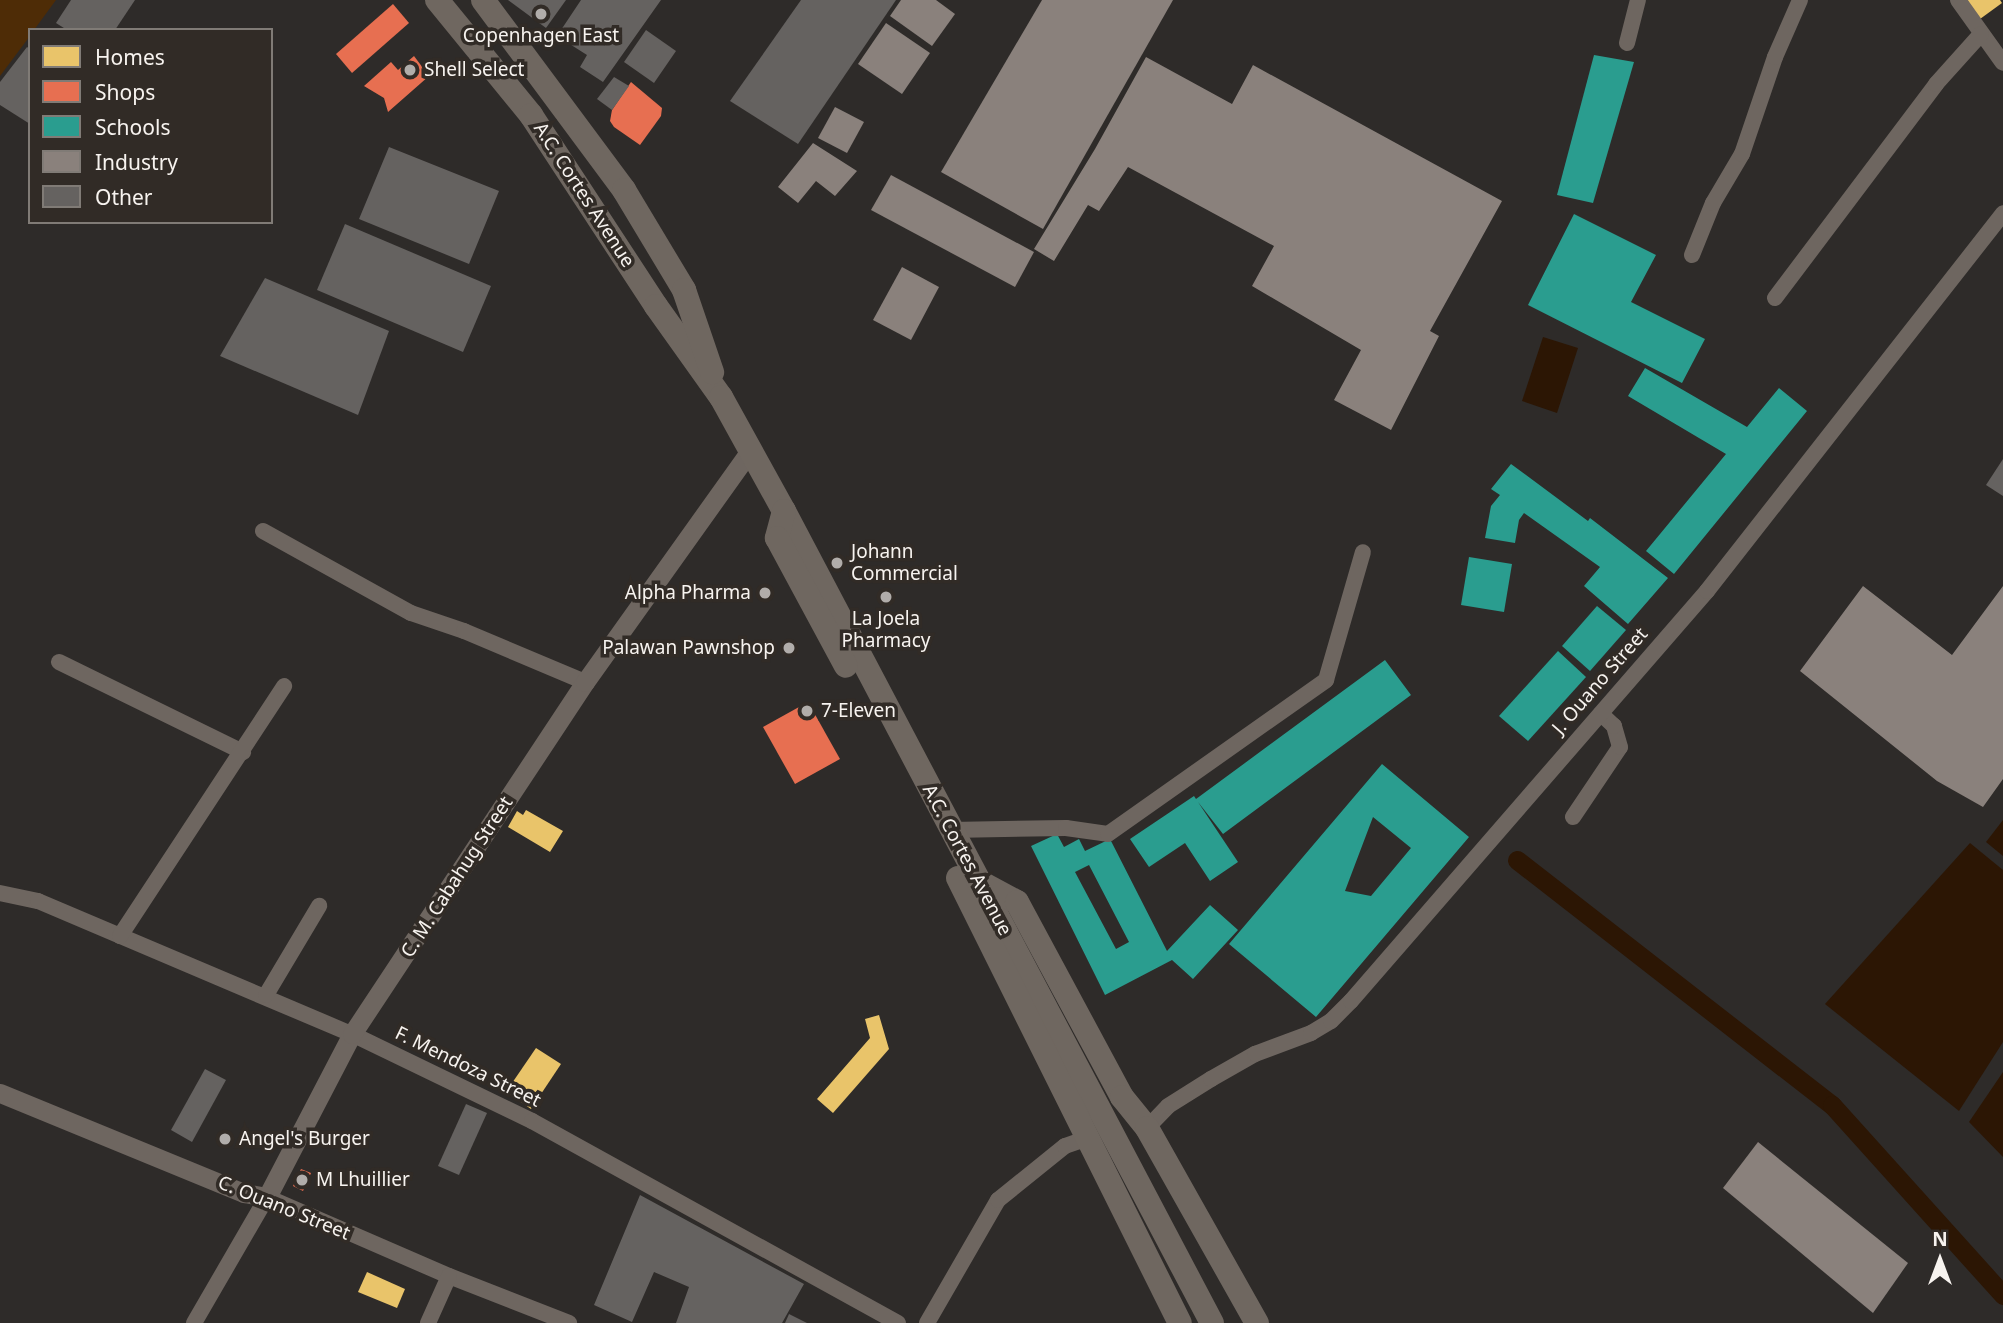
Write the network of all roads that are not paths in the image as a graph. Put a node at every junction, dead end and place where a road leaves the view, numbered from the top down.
1 (437, 0) edge
2 (483, 0) edge
3 (1638, 0) edge
4 (1800, 0) edge
5 (1961, 1) edge
6 (1981, 34) junction
7 (1628, 43) dead end
8 (2003, 63) edge
9 (2003, 213) edge
10 (1692, 255) dead end
11 (1775, 298) dead end
12 (721, 397) junction
13 (751, 449) junction
14 (784, 511) junction
15 (263, 531) dead end
16 (1363, 552) dead end
17 (59, 662) dead end
18 (584, 681) junction
19 (284, 686) dead end
20 (1601, 714) junction
21 (243, 752) junction
22 (1573, 817) dead end
23 (950, 830) junction
24 (978, 881) junction
25 (0, 893) edge
26 (319, 906) dead end
27 (120, 936) junction
28 (266, 995) junction
29 (352, 1034) junction
30 (0, 1093) edge
31 (1147, 1128) junction
32 (1088, 1138) junction
33 (267, 1198) junction
34 (449, 1276) junction
35 (194, 1323) edge
36 (428, 1323) edge
37 (569, 1323) edge
38 (898, 1323) edge
39 (927, 1323) edge
40 (1180, 1323) edge
41 (1212, 1323) edge
42 (1258, 1323) edge

1 - 12 main road, A.C. Cortes Avenue
2 - 12 main road, A.C. Cortes Avenue
3 - 7 street
4 - 10 street
5 - 6 street
6 - 8 street
6 - 11 street
9 - 20 street, J. Ouano Street
12 - 13 main road, A.C. Cortes Avenue
13 - 14 main road, A.C. Cortes Avenue
13 - 18 street, C. M. Cabahug Street
14 - 23 main road, A.C. Cortes Avenue
14 - 32 main road
15 - 18 street
16 - 23 street
17 - 21 street
18 - 29 street, C. M. Cabahug Street
19 - 21 street
20 - 22 street
20 - 31 street, J. Ouano Street
21 - 27 street
23 - 24 main road, A.C. Cortes Avenue
24 - 31 main road
24 - 41 main road, A.C. Cortes Avenue
25 - 27 street, F. Mendoza Street
26 - 28 street
27 - 28 street, F. Mendoza Street
28 - 29 street, F. Mendoza Street
29 - 33 street, C. M. Cabahug Street
29 - 38 street, F. Mendoza Street
30 - 33 street, C. Ouano Street
31 - 42 main road
32 - 39 street
32 - 40 main road
33 - 34 street, C. Ouano Street
33 - 35 street, C. M. Cabahug Street
34 - 36 street
34 - 37 street, C. Ouano Street

